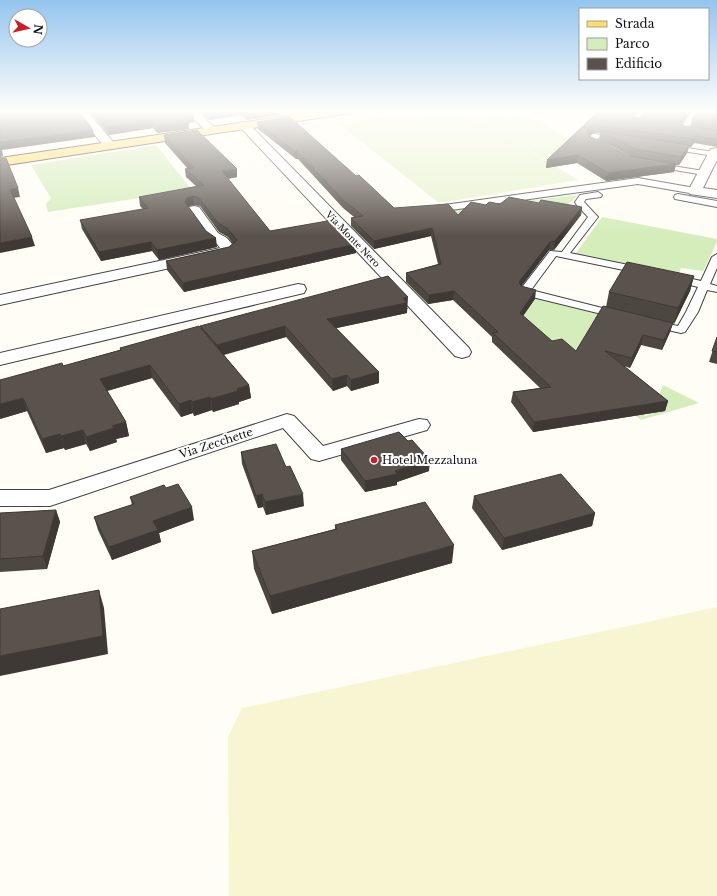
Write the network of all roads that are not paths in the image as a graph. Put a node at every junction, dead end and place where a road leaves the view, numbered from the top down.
1 (70, 152) edge
2 (270, 152) edge
3 (716, 153) edge
4 (0, 162) edge
5 (651, 164) edge
6 (704, 173) junction
7 (695, 191) junction
8 (717, 194) edge
9 (717, 204) edge
10 (194, 210) edge
11 (437, 210) edge
12 (564, 255) junction
13 (717, 257) edge
14 (653, 274) edge
15 (667, 277) edge
16 (704, 286) junction
17 (298, 288) dead end
18 (717, 289) edge
19 (0, 300) edge
20 (627, 317) edge
21 (642, 321) edge
22 (462, 352) dead end
23 (0, 359) edge
24 (420, 425) dead end
25 (0, 498) edge

1 - 4 main road
2 - 22 street, Via Monte Nero
3 - 6 street
5 - 6 lane
6 - 7 street
7 - 8 street
7 - 11 lane
9 - 12 lane
10 - 19 street
12 - 14 lane
12 - 20 lane
13 - 16 lane
15 - 16 lane
16 - 18 lane
16 - 21 lane
17 - 23 street
24 - 25 street, Via Zecchette

